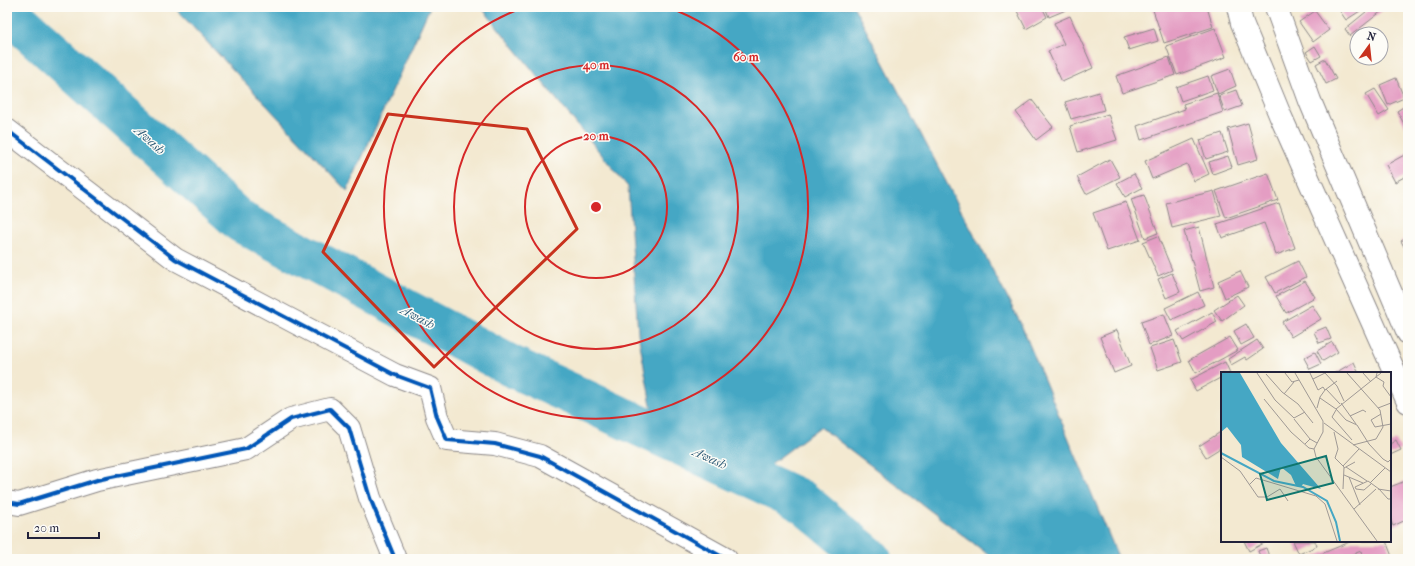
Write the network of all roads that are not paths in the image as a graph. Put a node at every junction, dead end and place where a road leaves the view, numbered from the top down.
1 (1238, 7) edge
2 (1276, 7) edge
3 (1310, 101) junction
4 (1280, 115) junction
5 (7, 130) edge
6 (1408, 333) edge
7 (1408, 402) edge
8 (7, 502) edge
9 (395, 559) edge
10 (726, 559) edge

1 - 4 street
2 - 3 street
3 - 4 street
3 - 6 street
4 - 7 street
5 - 10 street
8 - 9 street

